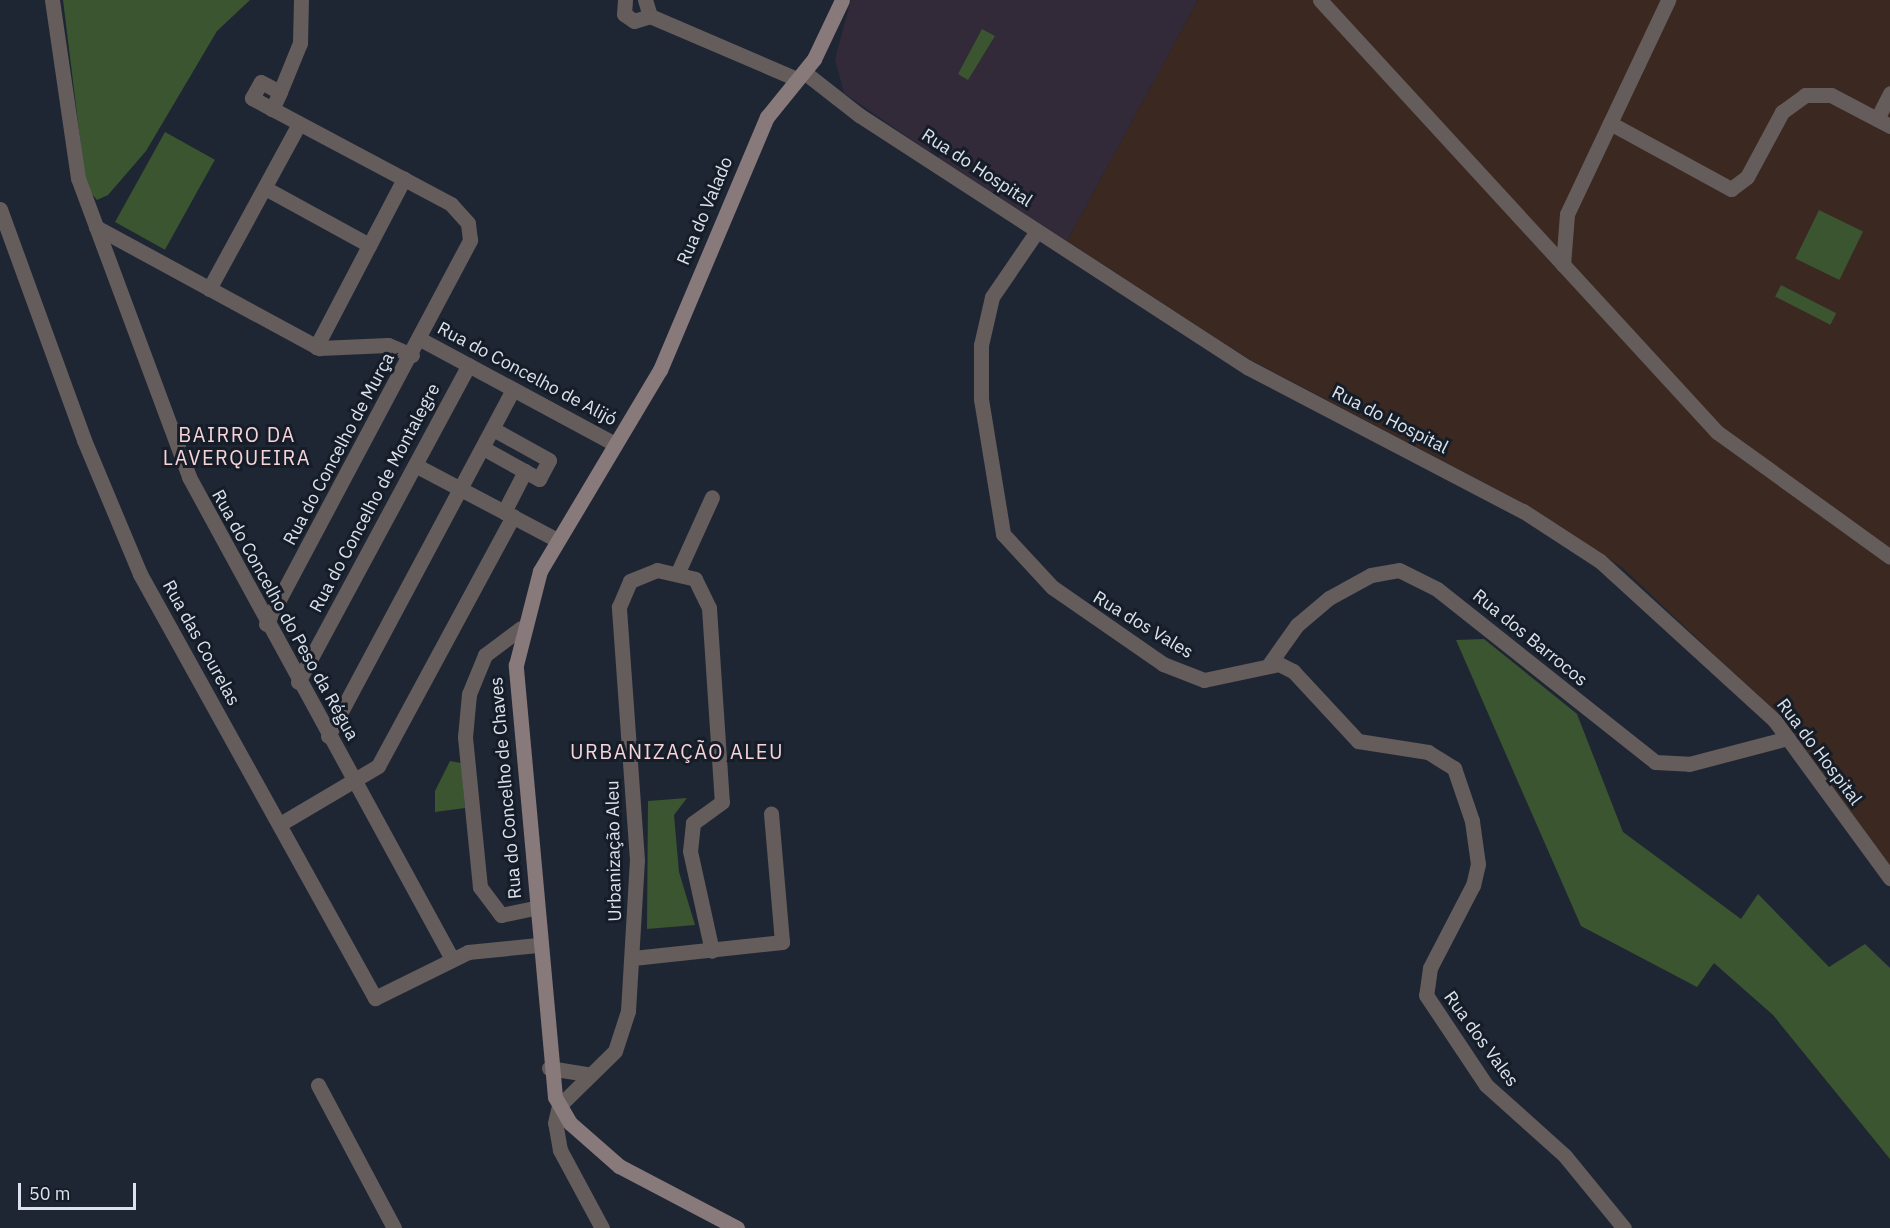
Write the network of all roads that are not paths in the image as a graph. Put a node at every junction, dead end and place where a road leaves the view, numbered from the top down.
1 (52, 0) edge
2 (301, 0) edge
3 (626, 0) edge
4 (645, 0) edge
5 (842, 0) edge
6 (1320, 0) edge
7 (1668, 0) edge
8 (650, 16) junction
9 (801, 76) junction
10 (280, 92) junction
11 (1890, 93) edge
12 (272, 109) junction
13 (1884, 122) edge
14 (1610, 123) junction
15 (299, 124) junction
16 (404, 179) junction
17 (265, 188) junction
18 (0, 208) edge
19 (96, 227) junction
20 (1037, 231) junction
21 (369, 245) junction
22 (1563, 265) junction
23 (209, 289) junction
24 (420, 339) junction
25 (316, 347) junction
26 (411, 355) junction
27 (469, 365) junction
28 (513, 389) junction
29 (493, 429) junction
30 (615, 444) junction
31 (483, 448) junction
32 (416, 465) junction
33 (525, 471) junction
34 (462, 490) junction
35 (712, 497) dead end
36 (508, 514) junction
37 (557, 540) junction
38 (1890, 557) edge
39 (678, 572) junction
40 (266, 624) junction
41 (521, 628) junction
42 (1270, 663) junction
43 (298, 682) junction
44 (328, 736) junction
45 (1788, 738) junction
46 (355, 784) junction
47 (771, 813) dead end
48 (280, 824) junction
49 (1890, 878) edge
50 (535, 908) junction
51 (538, 945) junction
52 (712, 951) junction
53 (633, 958) junction
54 (452, 959) junction
55 (549, 1068) junction
56 (588, 1074) junction
57 (318, 1085) dead end
58 (559, 1106) junction
59 (573, 1127) junction
60 (563, 1157) junction
61 (394, 1228) edge
62 (602, 1228) edge
63 (736, 1228) edge
64 (1624, 1228) edge

1 - 19 street, Rua do Concelho do Peso da Régua
2 - 10 street
3 - 8 street, Rua do Hospital
4 - 8 street
5 - 9 street, Rua do Valado
6 - 22 street
7 - 14 street
8 - 9 street, Rua do Hospital
9 - 20 street, Rua do Hospital
9 - 30 street, Rua do Valado
10 - 12 street
10 - 12 street, Rua do Concelho de Murça
11 - 13 street
12 - 15 street, Rua do Concelho de Murça
13 - 14 street
14 - 22 street
15 - 16 street, Rua do Concelho de Murça
15 - 17 street
16 - 21 street
16 - 24 street, Rua do Concelho de Murça
17 - 21 street
17 - 23 street
18 - 48 street, Rua das Courelas
19 - 23 street
19 - 40 street, Rua do Concelho do Peso da Régua
20 - 42 street, Rua dos Vales
20 - 45 street, Rua do Hospital
21 - 25 street
22 - 38 street
23 - 25 street
24 - 26 street, Rua do Concelho de Murça
24 - 27 street, Rua do Concelho de Alijó
25 - 26 street
26 - 40 street, Rua do Concelho de Murça
27 - 28 street, Rua do Concelho de Alijó
27 - 32 street, Rua do Concelho de Montalegre
28 - 29 street
28 - 30 street, Rua do Concelho de Alijó
29 - 31 street
29 - 33 street
30 - 37 street, Rua do Concelho de Chaves
31 - 33 street
31 - 34 street
32 - 34 street
32 - 43 street, Rua do Concelho de Montalegre
33 - 36 street
34 - 36 street
34 - 44 street
35 - 39 street
36 - 37 street
36 - 46 street
37 - 41 street, Rua do Concelho de Chaves
39 - 52 street
39 - 53 street, Urbanização Aleu
40 - 43 street, Rua do Concelho do Peso da Régua
41 - 50 street, Rua do Concelho de Chaves
41 - 50 street
42 - 45 street, Rua dos Barrocos
42 - 64 street, Rua dos Vales
43 - 44 street, Rua do Concelho do Peso da Régua
44 - 46 street, Rua do Concelho do Peso da Régua
45 - 49 street, Rua do Hospital
46 - 48 street
46 - 54 street, Rua do Concelho do Peso da Régua
47 - 52 street
48 - 54 street, Rua das Courelas
50 - 51 street, Rua do Concelho de Chaves
51 - 54 street
51 - 55 street, Rua do Concelho de Chaves
52 - 53 street
53 - 56 street, Urbanização Aleu
55 - 56 street
55 - 58 street, Rua do Concelho de Chaves
56 - 58 street, Urbanização Aleu
57 - 61 street
58 - 59 street, Rua do Concelho de Chaves
58 - 60 street
59 - 60 street
59 - 63 street, Rua do Concelho de Chaves
60 - 62 street

